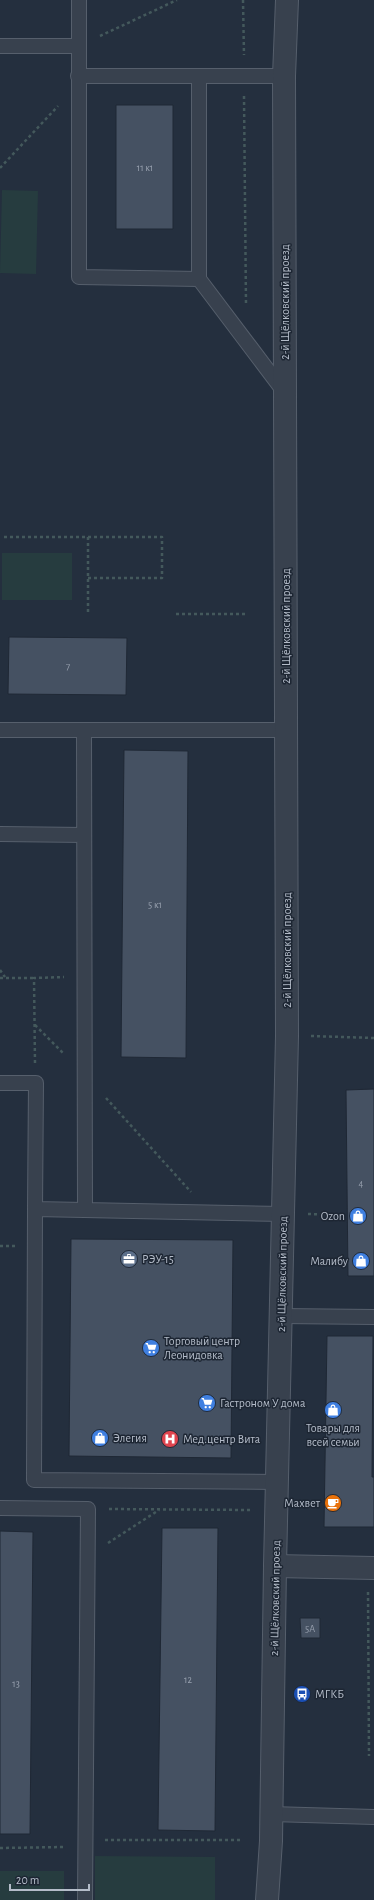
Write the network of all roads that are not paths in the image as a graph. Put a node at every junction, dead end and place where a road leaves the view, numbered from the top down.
1 (79, 0) edge
2 (287, 0) edge
3 (0, 46) edge
4 (78, 46) junction
5 (199, 76) junction
6 (284, 76) junction
7 (78, 81) junction
8 (199, 279) junction
9 (285, 393) junction
10 (0, 730) edge
11 (84, 730) junction
12 (286, 730) junction
13 (0, 834) edge
14 (84, 835) junction
15 (0, 1083) edge
16 (35, 1209) junction
17 (85, 1210) junction
18 (283, 1214) junction
19 (281, 1316) junction
20 (374, 1317) edge
21 (277, 1482) junction
22 (0, 1508) edge
23 (275, 1566) junction
24 (371, 1568) edge
25 (271, 1814) junction
26 (374, 1817) edge
27 (85, 1900) edge
28 (267, 1900) edge

1 - 4 lane
2 - 6 street, 2-й Щёлковский проезд
3 - 4 lane
4 - 7 lane
5 - 6 lane
5 - 7 lane
5 - 8 lane
6 - 9 street, 2-й Щёлковский проезд
7 - 8 lane
8 - 9 lane
9 - 12 street, 2-й Щёлковский проезд
10 - 11 lane
11 - 12 lane
11 - 14 lane
12 - 18 street, 2-й Щёлковский проезд
13 - 14 lane
14 - 17 lane
15 - 16 lane
16 - 17 lane
16 - 21 lane
17 - 18 lane
18 - 19 street, 2-й Щёлковский проезд
19 - 20 lane
19 - 21 street, 2-й Щёлковский проезд
21 - 23 street, 2-й Щёлковский проезд
22 - 27 lane
23 - 24 street
23 - 25 street, 2-й Щёлковский проезд
25 - 26 lane
25 - 28 street, 2-й Щёлковский проезд

